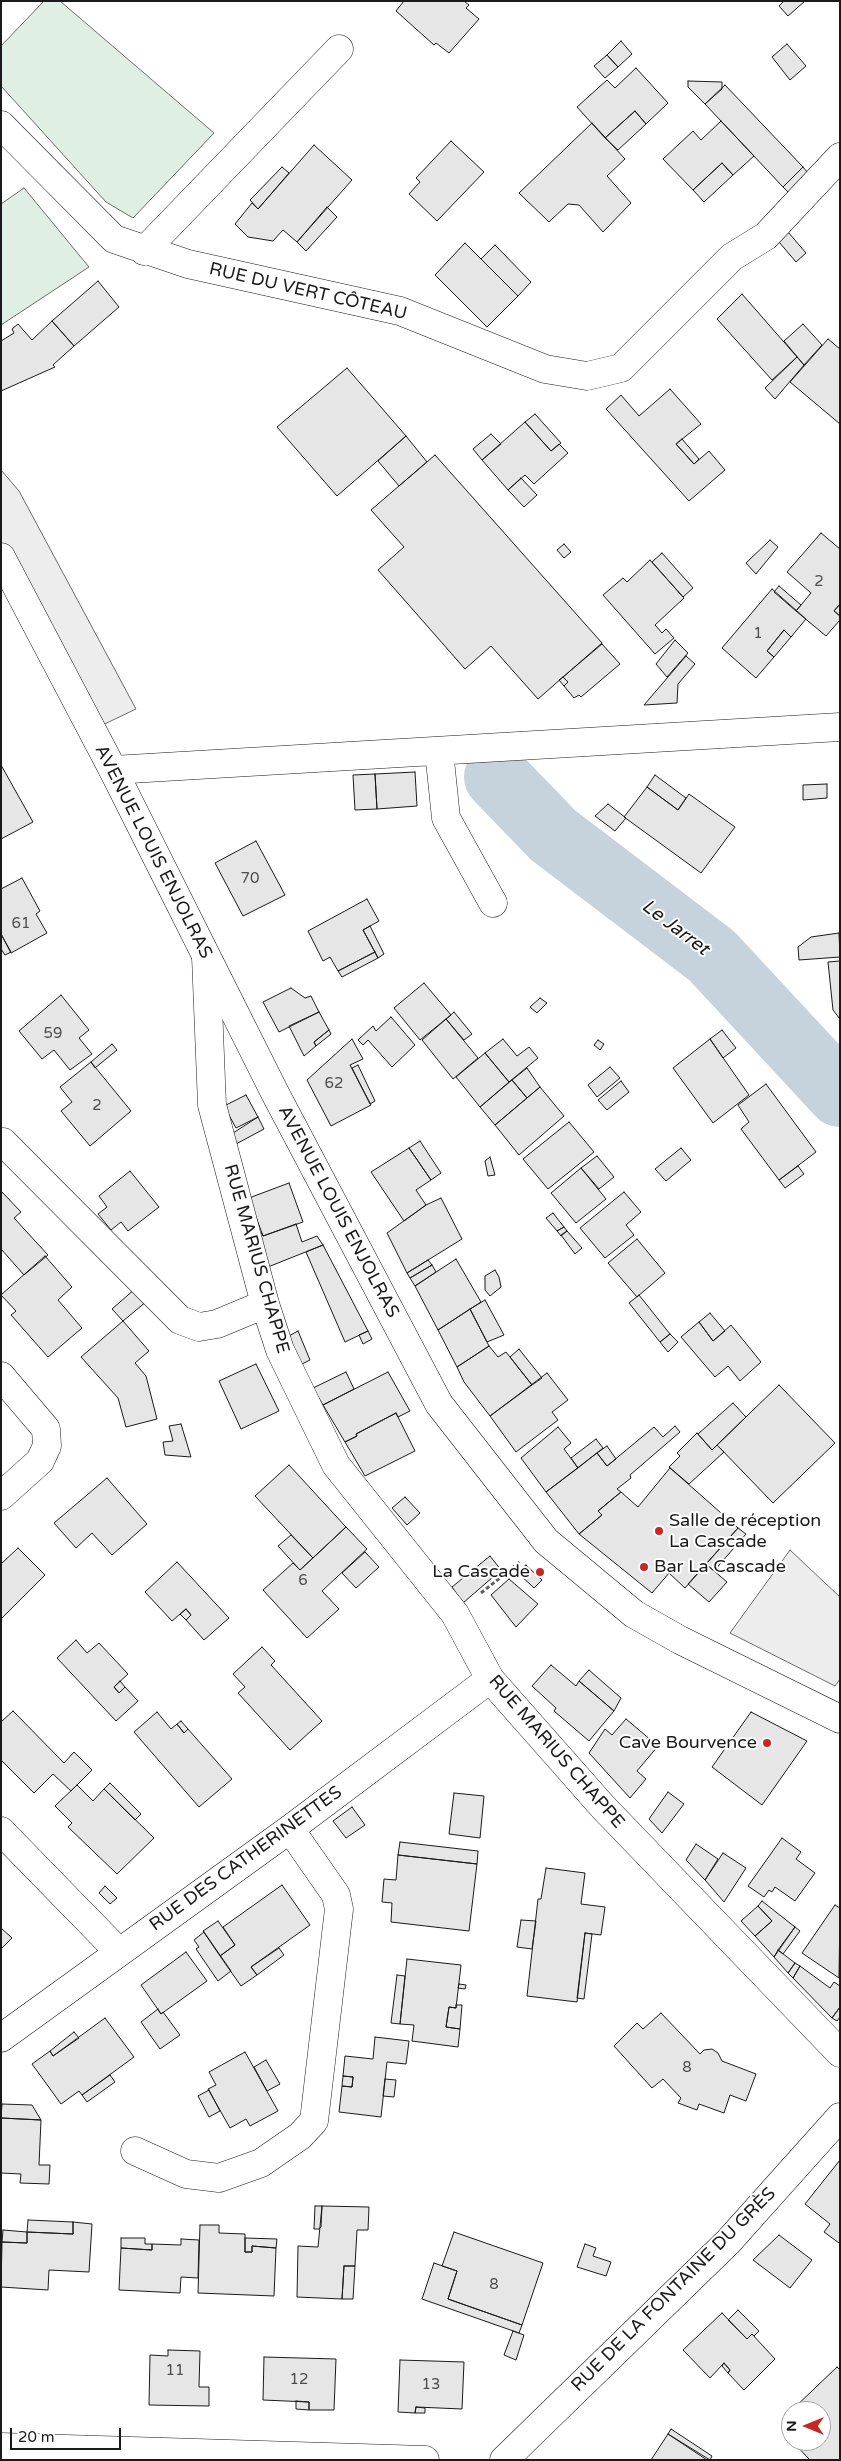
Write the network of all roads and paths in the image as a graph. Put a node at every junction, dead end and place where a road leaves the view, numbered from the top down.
1 (339, 49) dead end
2 (1, 124) edge
3 (840, 157) edge
4 (144, 251) junction
5 (1, 558) edge
6 (840, 727) edge
7 (440, 751) junction
8 (113, 770) junction
9 (493, 903) dead end
10 (206, 957) junction
11 (3, 1142) dead end
12 (265, 1304) junction
13 (1, 1376) edge
14 (1, 1496) edge
15 (546, 1541) junction
16 (455, 1614) junction
17 (490, 1680) junction
18 (837, 1714) edge
19 (290, 1829) junction
20 (1, 1831) edge
21 (119, 1952) junction
22 (1, 2038) edge
23 (840, 2053) edge
24 (840, 2117) edge
25 (135, 2151) dead end
26 (1, 2447) edge
27 (425, 2460) edge
28 (504, 2460) edge

1 - 4 street
2 - 4 street, RUE DU VERT CÔTEAU
3 - 4 street, RUE DU VERT CÔTEAU
5 - 8 street, AVENUE LOUIS ENJOLRAS
6 - 7 street
7 - 8 street
7 - 9 street
8 - 10 street, AVENUE LOUIS ENJOLRAS
10 - 12 street, RUE MARIUS CHAPPE
10 - 15 street, AVENUE LOUIS ENJOLRAS
11 - 12 street
12 - 16 street, RUE MARIUS CHAPPE
13 - 14 street
15 - 16 path
15 - 18 street, AVENUE LOUIS ENJOLRAS
16 - 17 street, RUE MARIUS CHAPPE
17 - 19 street, RUE DES CATHERINETTES
17 - 23 street, RUE MARIUS CHAPPE
19 - 21 street, RUE DES CATHERINETTES
19 - 25 street
20 - 21 street
21 - 22 street, RUE DES CATHERINETTES
24 - 28 street, RUE DE LA FONTAINE DU GRÈS
26 - 27 street

